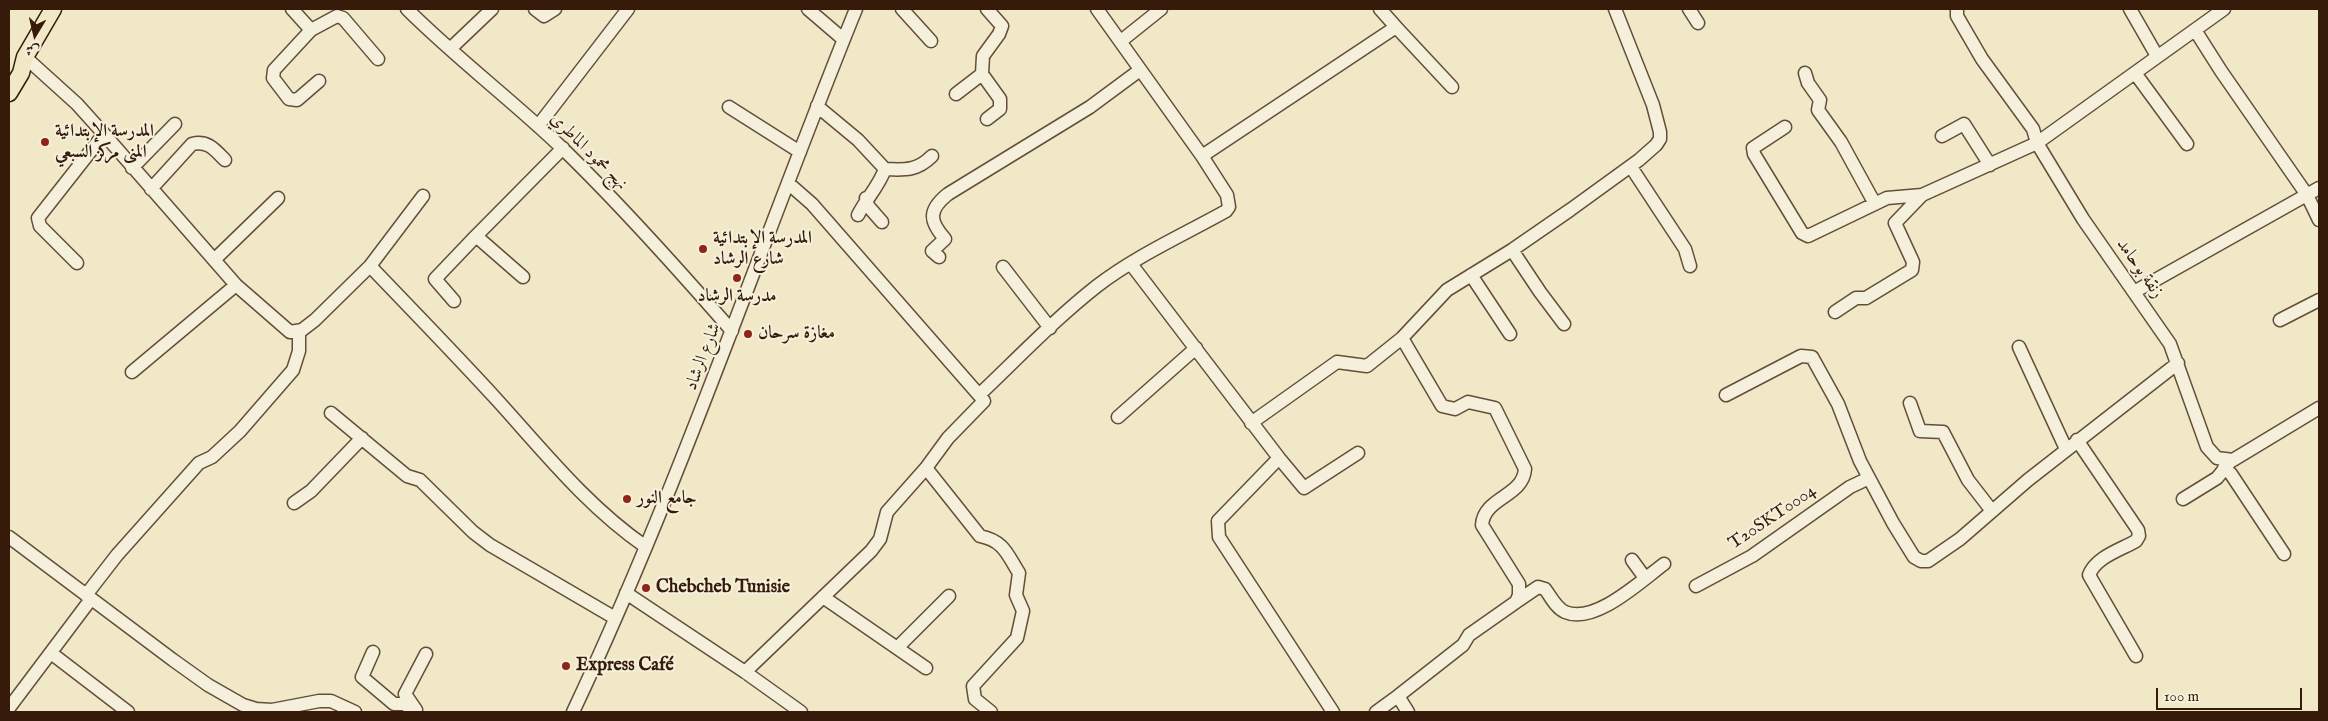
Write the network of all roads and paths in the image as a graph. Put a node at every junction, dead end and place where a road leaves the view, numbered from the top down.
1 (53, 9) edge
2 (65, 9) edge
3 (292, 9) edge
4 (407, 9) edge
5 (492, 9) edge
6 (535, 9) edge
7 (555, 9) edge
8 (628, 9) edge
9 (808, 9) edge
10 (856, 9) edge
11 (902, 9) edge
12 (987, 9) edge
13 (1097, 9) edge
14 (1161, 9) edge
15 (1380, 9) edge
16 (1615, 9) edge
17 (1689, 9) edge
18 (1957, 9) edge
19 (2130, 9) edge
20 (2224, 9) edge
21 (1698, 23) dead end
22 (1396, 27) junction
23 (311, 30) junction
24 (2196, 30) junction
25 (843, 39) junction
26 (1121, 40) junction
27 (931, 41) dead end
28 (450, 49) junction
29 (2157, 56) junction
30 (378, 59) dead end
31 (26, 65) junction
32 (1140, 70) junction
33 (1805, 72) dead end
34 (2135, 73) junction
35 (982, 74) junction
36 (319, 81) dead end
37 (1452, 88) dead end
38 (9, 94) edge
39 (956, 94) dead end
40 (817, 106) junction
41 (729, 107) dead end
42 (986, 119) dead end
43 (175, 124) dead end
44 (538, 126) junction
45 (1785, 127) dead end
46 (104, 134) junction
47 (1942, 136) dead end
48 (2037, 144) junction
49 (2187, 144) dead end
50 (562, 148) junction
51 (800, 152) junction
52 (932, 156) dead end
53 (1202, 156) junction
54 (225, 160) dead end
55 (1990, 165) junction
56 (1630, 167) junction
57 (132, 168) junction
58 (885, 169) junction
59 (788, 183) junction
60 (2319, 188) edge
61 (151, 189) junction
62 (2308, 195) junction
63 (423, 196) dead end
64 (1922, 196) junction
65 (278, 198) dead end
66 (866, 198) junction
67 (1875, 204) junction
68 (858, 215) dead end
69 (2319, 220) edge
70 (882, 222) dead end
71 (476, 236) junction
72 (1512, 250) junction
73 (939, 257) dead end
74 (214, 260) junction
75 (77, 263) dead end
76 (1131, 264) junction
77 (370, 266) junction
78 (1690, 266) dead end
79 (1003, 267) dead end
80 (1471, 275) junction
81 (523, 278) dead end
82 (236, 285) junction
83 (2134, 292) junction
84 (2319, 300) edge
85 (454, 301) dead end
86 (1835, 312) dead end
87 (2280, 320) dead end
88 (1564, 324) dead end
89 (1050, 328) junction
90 (732, 331) junction
91 (299, 332) junction
92 (1510, 334) dead end
93 (1402, 338) junction
94 (2019, 347) dead end
95 (1196, 348) junction
96 (2178, 364) junction
97 (132, 372) dead end
98 (979, 395) junction
99 (1726, 395) dead end
100 (1910, 403) dead end
101 (2319, 408) edge
102 (331, 413) dead end
103 (1118, 417) dead end
104 (1251, 423) junction
105 (362, 438) junction
106 (2078, 440) junction
107 (2066, 449) junction
108 (1358, 452) dead end
109 (1279, 458) junction
110 (2223, 466) junction
111 (926, 468) junction
112 (1869, 478) junction
113 (2183, 499) dead end
114 (294, 503) dead end
115 (1992, 511) junction
116 (11, 544) edge
117 (646, 547) junction
118 (2284, 554) dead end
119 (1632, 560) dead end
120 (1664, 564) dead end
121 (1645, 578) junction
122 (1696, 586) dead end
123 (626, 593) junction
124 (949, 596) dead end
125 (89, 597) junction
126 (823, 597) junction
127 (1516, 602) junction
128 (615, 618) junction
129 (898, 648) junction
130 (373, 652) dead end
131 (52, 654) junction
132 (426, 654) dead end
133 (2136, 656) dead end
134 (926, 668) dead end
135 (745, 672) junction
136 (1398, 696) junction
137 (9, 708) edge
138 (416, 711) edge
139 (128, 712) edge
140 (355, 712) edge
141 (574, 712) edge
142 (801, 712) edge
143 (991, 712) edge
144 (1333, 712) edge
145 (1376, 712) edge
146 (1408, 712) edge

1 - 31 main road
2 - 31 main road
3 - 23 street
4 - 28 street, نهج محمود الماطري
5 - 28 street
6 - 7 street
8 - 44 street
9 - 25 street
10 - 25 street, شارع الرشاد
11 - 27 street
12 - 35 street
13 - 26 street
14 - 26 street
15 - 22 street
16 - 56 street
17 - 21 street
18 - 48 street, زنقة بوحامد
19 - 29 street
20 - 24 street
22 - 37 street
22 - 53 street
23 - 30 street
23 - 36 street
24 - 29 street
24 - 62 street
25 - 40 street, شارع الرشاد
26 - 32 street
28 - 44 street, نهج محمود الماطري
29 - 34 street
31 - 38 main road
31 - 46 street
32 - 53 street
32 - 73 street
33 - 67 street
34 - 48 street
34 - 49 street
35 - 39 street
35 - 42 street
40 - 51 street, شارع الرشاد
40 - 58 street
41 - 51 street
43 - 57 street
44 - 50 street, نهج محمود الماطري
45 - 67 street
46 - 57 street
46 - 75 street
47 - 55 street
48 - 55 street
48 - 83 street, زنقة بوحامد
50 - 71 street
50 - 90 street, نهج محمود الماطري
51 - 59 street, شارع الرشاد
52 - 58 street
53 - 76 street
54 - 61 street
55 - 64 street
56 - 72 street
56 - 78 street
57 - 61 street
58 - 66 street
59 - 90 street, شارع الرشاد
59 - 98 street
60 - 62 street
61 - 74 street
62 - 69 street
62 - 83 street
63 - 77 street
64 - 67 street
64 - 86 street
65 - 74 street
66 - 68 street
66 - 70 street
71 - 81 street
71 - 85 street
72 - 80 street
72 - 88 street
74 - 82 street
76 - 89 street
76 - 95 street
77 - 91 street
77 - 117 street
79 - 89 street
80 - 92 street
80 - 93 street
82 - 91 street
82 - 97 street
83 - 96 street, زنقة بوحامد
84 - 87 street
89 - 98 street
90 - 117 street, شارع الرشاد
91 - 125 street
93 - 104 street
93 - 127 street
94 - 107 street
95 - 103 street
95 - 104 street
96 - 106 street
96 - 110 street, زنقة بوحامد
98 - 111 street
99 - 112 street
100 - 115 street
101 - 110 street
102 - 105 street
104 - 109 street
105 - 114 street
105 - 128 street
106 - 107 street
106 - 133 street
107 - 115 street
108 - 109 street
109 - 144 street
110 - 113 street
110 - 118 street, زنقة بوحامد
111 - 126 street
111 - 143 street
112 - 115 street
112 - 122 street, T20SKT0004
116 - 125 street
117 - 123 street, شارع الرشاد
119 - 121 street
120 - 121 street
121 - 127 street
123 - 128 street, شارع الرشاد
123 - 135 street
124 - 129 street
125 - 131 street
125 - 140 street
126 - 129 street
126 - 135 street
127 - 136 street
128 - 141 street, شارع الرشاد
129 - 134 street
130 - 138 street
131 - 137 street
131 - 139 street
132 - 138 street
135 - 142 street
136 - 145 street
136 - 146 street

